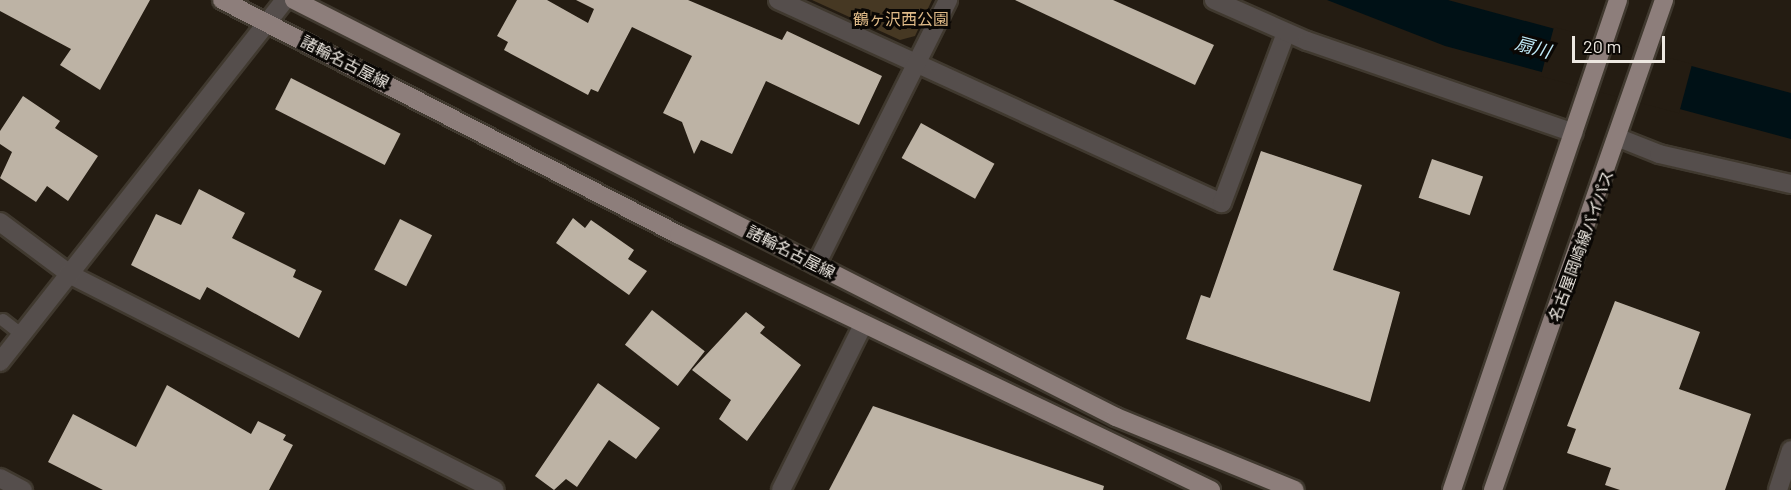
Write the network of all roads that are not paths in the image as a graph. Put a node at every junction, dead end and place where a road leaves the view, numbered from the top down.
1 (222, 0) edge
2 (285, 0) edge
3 (294, 0) edge
4 (778, 0) edge
5 (948, 0) edge
6 (1214, 0) edge
7 (1618, 0) edge
8 (1663, 4) edge
9 (271, 24) junction
10 (1286, 33) junction
11 (916, 64) junction
12 (1576, 126) junction
13 (1622, 133) junction
14 (1791, 184) edge
15 (0, 222) edge
16 (816, 265) junction
17 (71, 275) junction
18 (3, 320) dead end
19 (863, 325) junction
20 (22, 335) junction
21 (0, 362) edge
22 (1791, 450) edge
23 (0, 478) edge
24 (23, 490) edge
25 (495, 490) edge
26 (781, 490) edge
27 (1211, 490) edge
28 (1294, 490) edge
29 (1452, 490) edge
30 (1493, 490) edge
31 (1778, 490) edge

1 - 9 main road, 諸輪名古屋線
2 - 9 street
3 - 16 main road, 諸輪名古屋線
4 - 11 street
5 - 11 street
6 - 10 street
7 - 12 main road
8 - 13 main road, 名古屋岡崎線バイパス
9 - 17 street
9 - 19 main road, 諸輪名古屋線
10 - 11 street
10 - 12 street
11 - 16 street
12 - 29 main road
13 - 14 street
13 - 30 main road, 名古屋岡崎線バイパス
15 - 17 street
16 - 28 main road, 諸輪名古屋線
17 - 20 street
17 - 25 street
18 - 20 lane
19 - 26 street
19 - 27 main road, 諸輪名古屋線
20 - 21 street
22 - 31 street
23 - 24 street

